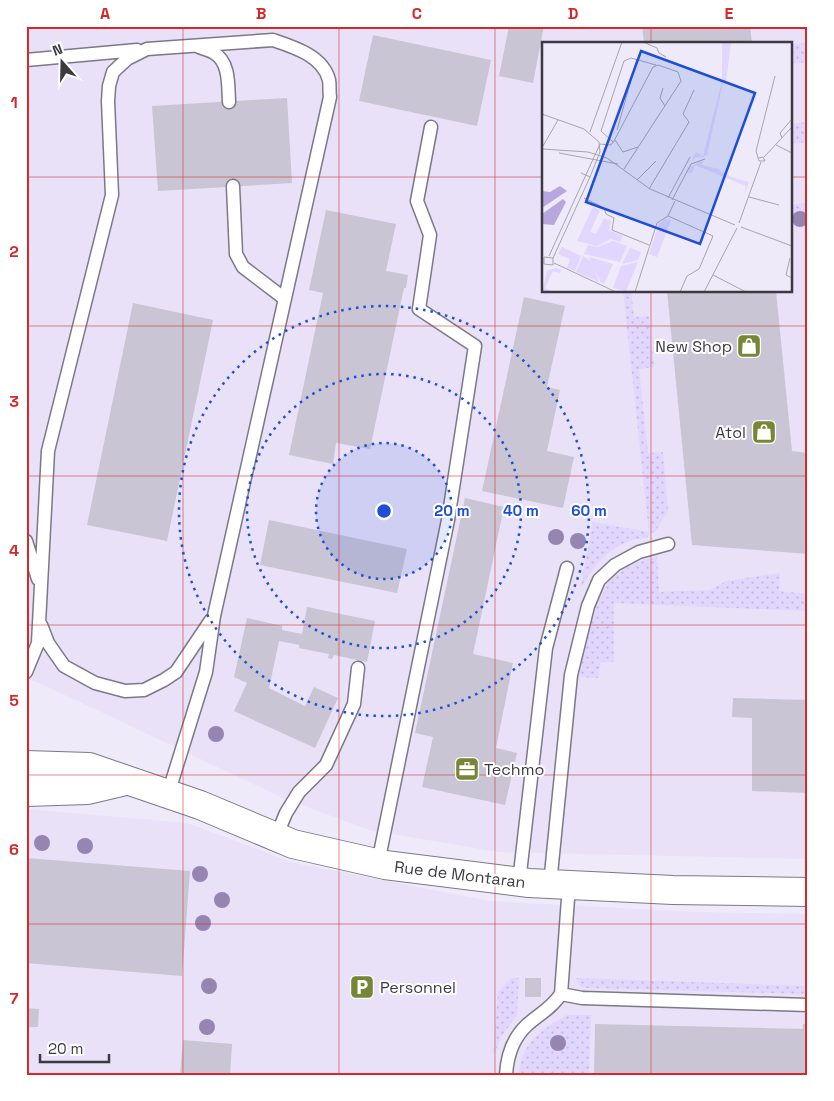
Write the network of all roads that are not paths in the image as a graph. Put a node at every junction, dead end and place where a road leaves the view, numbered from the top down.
1 (196, 46) junction
2 (147, 49) junction
3 (26, 60) edge
4 (229, 102) dead end
5 (431, 127) dead end
6 (233, 186) dead end
7 (285, 299) junction
8 (26, 541) edge
9 (668, 544) dead end
10 (567, 568) dead end
11 (41, 589) junction
12 (214, 616) junction
13 (40, 620) junction
14 (31, 647) edge
15 (358, 668) dead end
16 (26, 672) edge
17 (26, 765) edge
18 (126, 781) junction
19 (26, 792) edge
20 (168, 794) junction
21 (276, 837) junction
22 (378, 863) junction
23 (519, 882) junction
24 (559, 885) junction
25 (808, 892) edge
26 (561, 994) junction
27 (808, 1005) edge
28 (506, 1075) edge

1 - 2 lane
1 - 4 lane
1 - 7 lane
2 - 3 lane
2 - 11 lane
5 - 22 lane
6 - 7 lane
7 - 12 lane
8 - 11 lane
9 - 24 lane
10 - 23 lane
11 - 13 lane
12 - 13 lane
12 - 20 lane
13 - 14 lane
14 - 16 lane
15 - 21 lane
17 - 18 street, Rue de Montaran
18 - 19 street
18 - 20 street, Rue de Montaran
20 - 21 street, Rue de Montaran
21 - 22 street, Rue de Montaran
22 - 23 street, Rue de Montaran
23 - 24 street, Rue de Montaran
24 - 25 street, Rue de Montaran
24 - 26 lane
26 - 27 lane
26 - 28 lane

